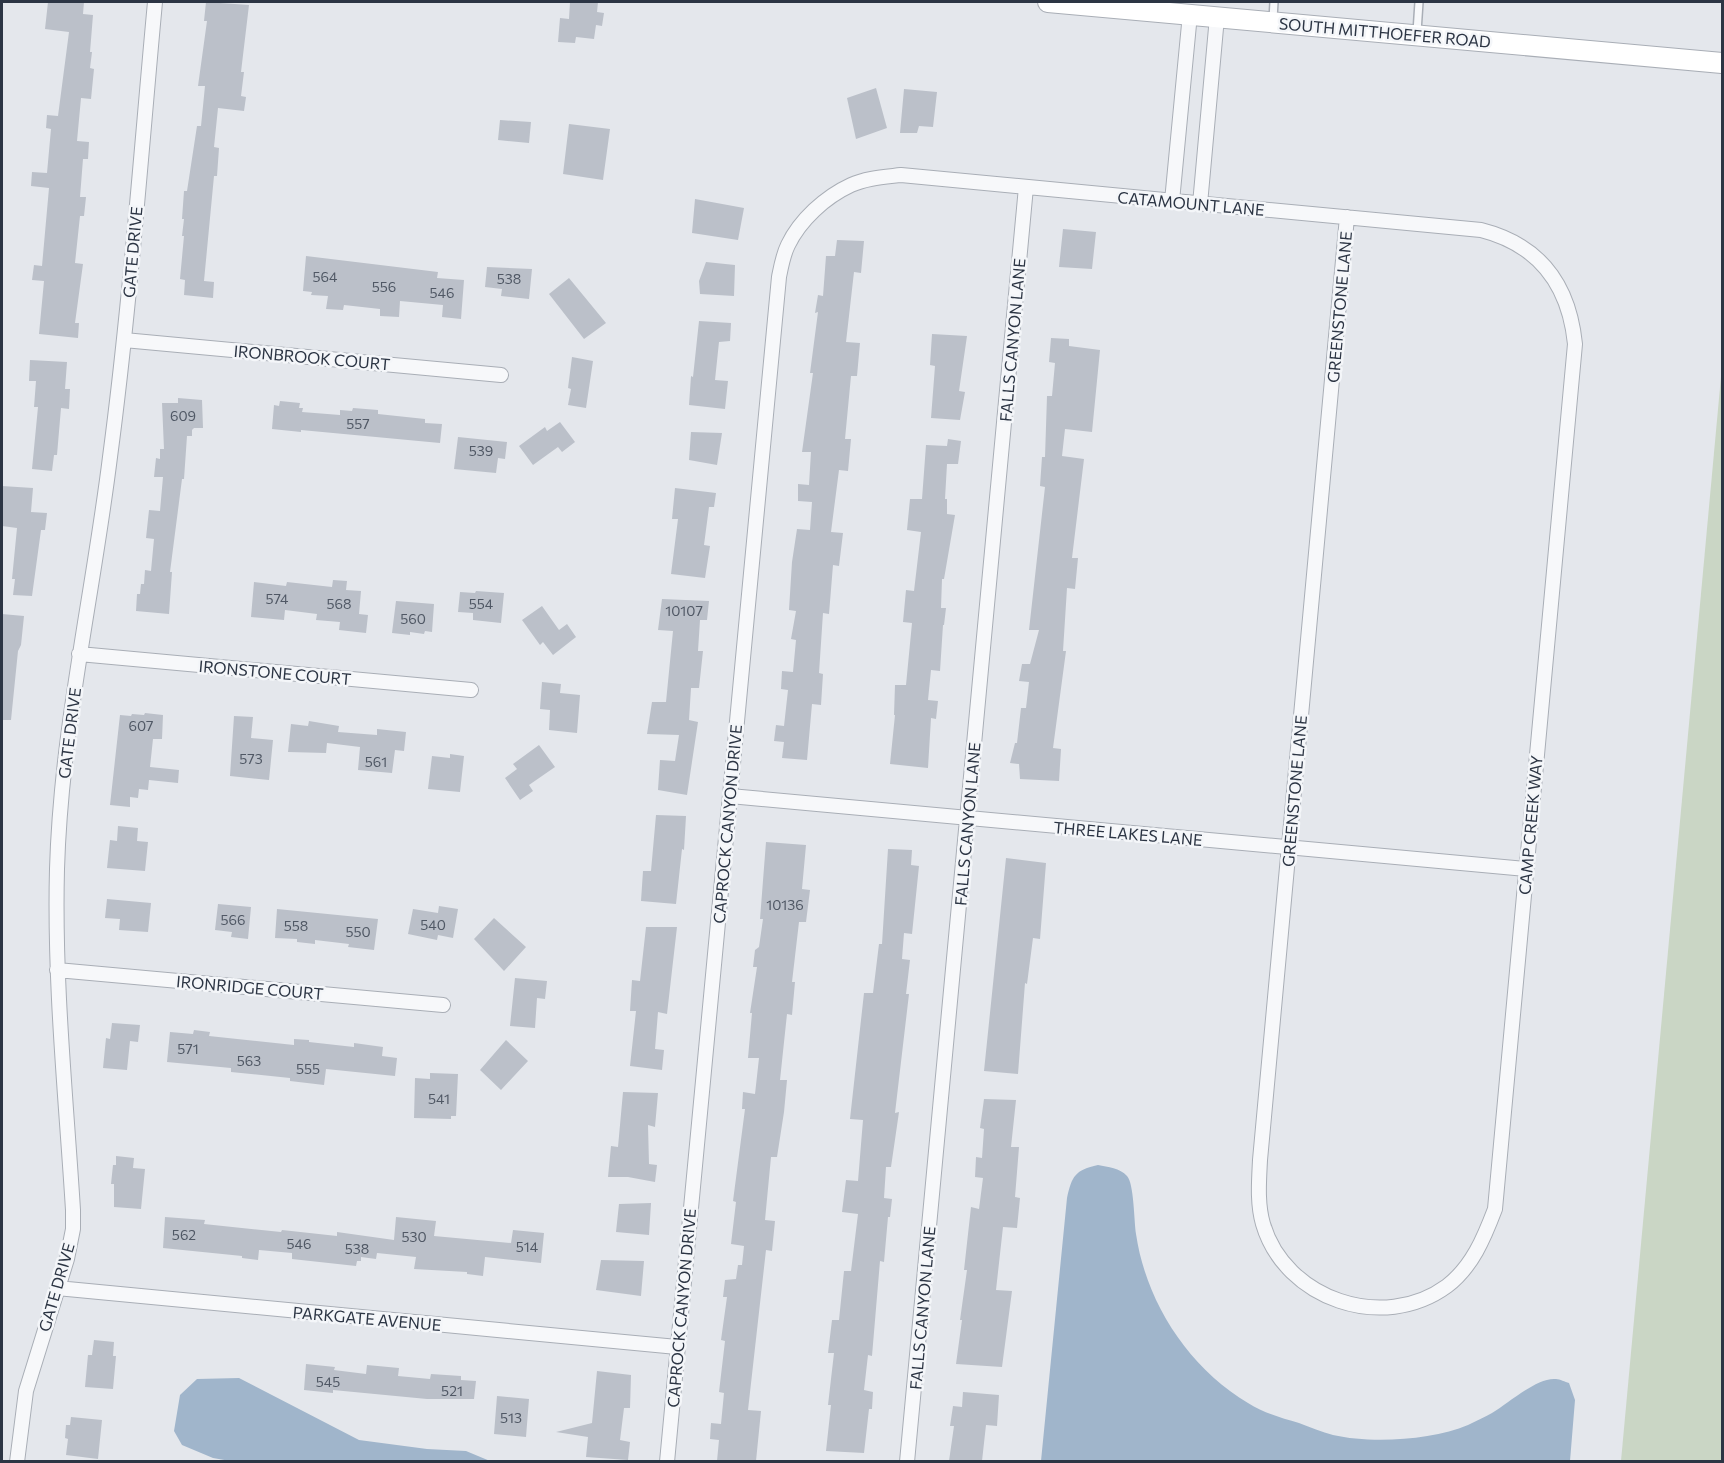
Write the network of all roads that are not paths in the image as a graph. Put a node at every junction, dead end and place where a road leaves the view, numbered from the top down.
1 (155, 2) edge
2 (1048, 2) edge
3 (1274, 2) edge
4 (1419, 2) edge
5 (1190, 14) junction
6 (1217, 17) junction
7 (1273, 22) junction
8 (1416, 35) junction
9 (1722, 63) edge
10 (1026, 187) junction
11 (825, 201) joint
12 (1173, 201) junction
13 (1200, 204) junction
14 (1347, 217) junction
15 (1549, 271) joint
16 (124, 340) junction
17 (501, 375) dead end
18 (80, 654) junction
19 (471, 690) dead end
20 (730, 796) junction
21 (967, 819) junction
22 (1289, 848) junction
23 (1526, 869) junction
24 (57, 970) junction
25 (443, 1005) dead end
26 (57, 1288) junction
27 (1366, 1307) joint
28 (677, 1347) junction
29 (17, 1461) edge
30 (667, 1461) edge
31 (907, 1461) edge

1 - 16 street, GATE DRIVE
2 - 5 main road, SOUTH MITTHOEFER ROAD
3 - 7 lane
4 - 8 lane
5 - 6 main road, SOUTH MITTHOEFER ROAD
5 - 12 street
6 - 7 main road, SOUTH MITTHOEFER ROAD
6 - 13 street
7 - 8 main road, SOUTH MITTHOEFER ROAD
8 - 9 main road, SOUTH MITTHOEFER ROAD
10 - 11 street, CATAMOUNT LANE
10 - 12 street, CATAMOUNT LANE
10 - 21 street, FALLS CANYON LANE
11 - 20 street, CAPROCK CANYON DRIVE
12 - 13 street, CATAMOUNT LANE
13 - 14 street, CATAMOUNT LANE
14 - 15 street, CATAMOUNT LANE
14 - 22 street, GREENSTONE LANE
15 - 23 street, CAMP CREEK WAY
16 - 17 street, IRONBROOK COURT
16 - 18 street, GATE DRIVE
18 - 19 street, IRONSTONE COURT
18 - 24 street, GATE DRIVE
20 - 21 street, THREE LAKES LANE
20 - 28 street, CAPROCK CANYON DRIVE
21 - 22 street, THREE LAKES LANE
21 - 31 street, FALLS CANYON LANE
22 - 23 street, THREE LAKES LANE
22 - 27 street, GREENSTONE LANE
23 - 27 street, CAMP CREEK WAY
24 - 25 street, IRONRIDGE COURT
24 - 26 street, GATE DRIVE
26 - 28 street, PARKGATE AVENUE
26 - 29 street, GATE DRIVE
28 - 30 street, CAPROCK CANYON DRIVE

